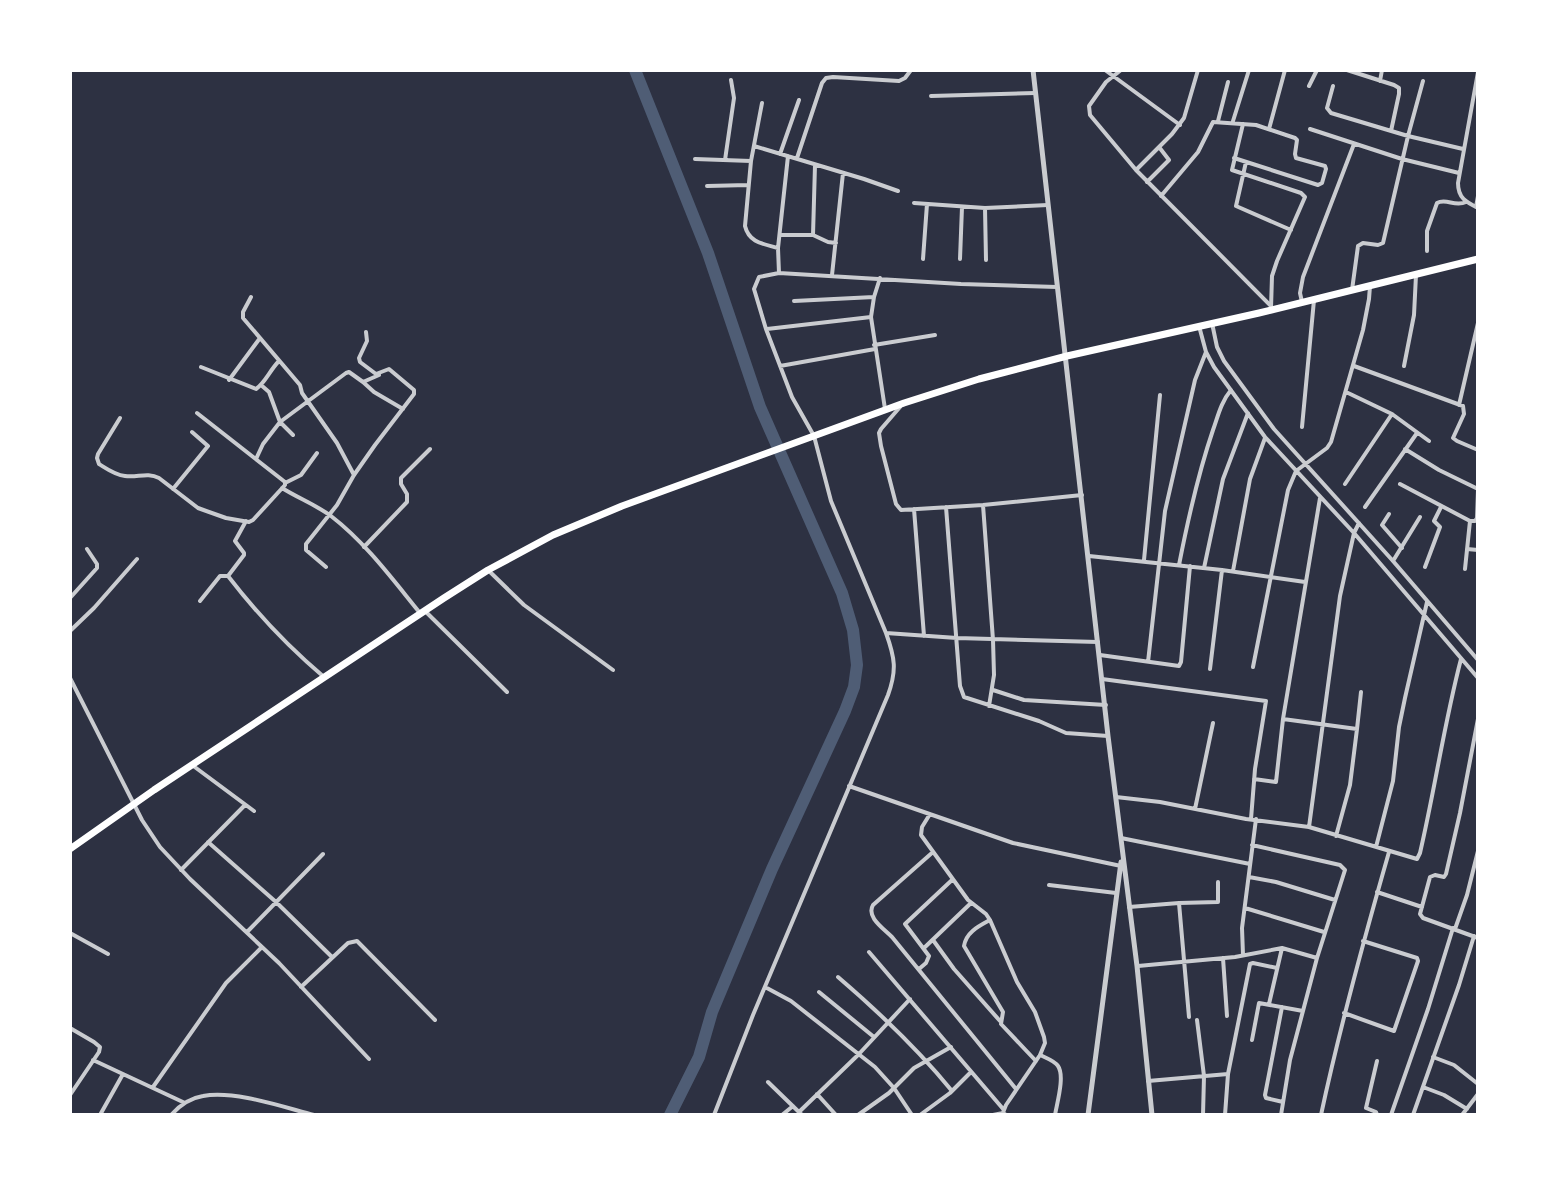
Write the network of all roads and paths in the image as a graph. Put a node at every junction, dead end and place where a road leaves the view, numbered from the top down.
1 (911, 70) edge
2 (1033, 70) edge
3 (1105, 70) edge
4 (1121, 70) edge
5 (1198, 70) edge
6 (1249, 70) edge
7 (1285, 70) edge
8 (1317, 70) edge
9 (1347, 70) edge
10 (1382, 70) edge
11 (1477, 71) edge
12 (1112, 76) junction
13 (731, 80) dead end
14 (1380, 81) junction
15 (1423, 81) dead end
16 (1228, 82) dead end
17 (1309, 86) dead end
18 (1333, 86) dead end
19 (1035, 93) junction
20 (931, 96) dead end
21 (799, 100) dead end
22 (762, 103) dead end
23 (1218, 121) junction
24 (1233, 122) junction
25 (1243, 124) junction
26 (1180, 125) junction
27 (1269, 129) junction
28 (1310, 129) dead end
29 (1391, 131) junction
30 (1408, 136) junction
31 (1354, 144) junction
32 (754, 146) junction
33 (1159, 147) junction
34 (1463, 149) junction
35 (780, 154) junction
36 (788, 156) junction
37 (797, 158) junction
38 (1234, 158) junction
39 (695, 159) dead end
40 (1402, 159) junction
41 (725, 160) junction
42 (751, 161) junction
43 (1246, 162) junction
44 (815, 165) junction
45 (1136, 170) junction
46 (843, 173) junction
47 (1459, 173) junction
48 (1243, 174) junction
49 (1147, 182) junction
50 (748, 185) junction
51 (707, 186) dead end
52 (898, 191) dead end
53 (1161, 196) junction
54 (1478, 196) edge
55 (1466, 202) junction
56 (914, 203) dead end
57 (927, 204) junction
58 (1048, 205) junction
59 (962, 207) junction
60 (1477, 207) edge
61 (985, 208) junction
62 (1291, 230) junction
63 (780, 235) junction
64 (813, 235) junction
65 (836, 243) junction
66 (778, 248) junction
67 (1427, 251) dead end
68 (923, 259) dead end
69 (960, 259) dead end
70 (1478, 259) edge
71 (986, 260) dead end
72 (779, 273) junction
73 (832, 275) junction
74 (1416, 275) junction
75 (880, 278) junction
76 (1370, 286) junction
77 (1059, 287) junction
78 (1352, 290) junction
79 (251, 297) dead end
80 (874, 297) junction
81 (1314, 300) junction
82 (794, 301) dead end
83 (1302, 302) junction
84 (1271, 308) junction
85 (871, 317) junction
86 (1212, 323) junction
87 (1199, 326) junction
88 (1478, 326) edge
89 (766, 329) junction
90 (366, 332) dead end
91 (935, 335) dead end
92 (260, 338) junction
93 (875, 347) junction
94 (1206, 352) junction
95 (1067, 356) junction
96 (279, 361) junction
97 (780, 366) junction
98 (1354, 366) junction
99 (1404, 366) dead end
100 (201, 367) dead end
101 (379, 375) junction
102 (229, 380) junction
103 (363, 382) junction
104 (261, 385) junction
105 (1231, 390) junction
106 (1346, 392) junction
107 (1160, 395) dead end
108 (308, 402) junction
109 (904, 403) junction
110 (1459, 405) junction
111 (403, 409) junction
112 (885, 409) junction
113 (197, 413) dead end
114 (1248, 413) junction
115 (1392, 414) junction
116 (120, 418) dead end
117 (280, 422) junction
118 (1302, 427) dead end
119 (192, 432) dead end
120 (1417, 433) junction
121 (293, 435) dead end
122 (814, 436) junction
123 (1265, 437) junction
124 (1429, 441) dead end
125 (430, 449) dead end
126 (1405, 449) junction
127 (1478, 450) edge
128 (317, 453) dead end
129 (256, 459) junction
130 (1305, 463) junction
131 (1296, 471) junction
132 (354, 475) junction
133 (1345, 484) dead end
134 (1400, 484) dead end
135 (284, 486) junction
136 (173, 489) junction
137 (1478, 490) edge
138 (1082, 494) junction
139 (1320, 498) junction
140 (1478, 499) edge
141 (983, 505) junction
142 (946, 507) junction
143 (1365, 507) dead end
144 (1441, 507) junction
145 (914, 509) junction
146 (1389, 514) dead end
147 (329, 515) junction
148 (1420, 517) dead end
149 (246, 521) junction
150 (1470, 521) junction
151 (1359, 523) junction
152 (1354, 533) junction
153 (364, 547) junction
154 (87, 549) dead end
155 (1467, 549) junction
156 (1478, 550) edge
157 (1400, 551) junction
158 (1089, 556) junction
159 (137, 559) dead end
160 (1144, 561) junction
161 (1393, 561) junction
162 (1159, 563) junction
163 (1179, 565) junction
164 (1190, 566) junction
165 (326, 567) dead end
166 (1425, 567) dead end
167 (1204, 568) junction
168 (1465, 569) dead end
169 (488, 570) junction
170 (1222, 570) junction
171 (1233, 571) junction
172 (228, 576) junction
173 (1271, 577) junction
174 (1305, 582) junction
175 (70, 598) edge
176 (200, 601) dead end
177 (1427, 602) junction
178 (422, 612) junction
179 (1422, 615) junction
180 (70, 631) edge
181 (886, 633) junction
182 (924, 636) junction
183 (957, 638) junction
184 (993, 640) junction
185 (1098, 642) junction
186 (1100, 655) junction
187 (1461, 659) junction
188 (1478, 660) edge
189 (1148, 662) junction
190 (1253, 667) dead end
191 (1210, 669) dead end
192 (613, 670) dead end
193 (324, 677) junction
194 (70, 678) edge
195 (1478, 678) edge
196 (1102, 679) junction
197 (993, 690) junction
198 (507, 692) dead end
199 (1361, 692) dead end
200 (1106, 705) junction
201 (989, 706) junction
202 (1283, 719) junction
203 (1478, 719) edge
204 (1213, 723) dead end
205 (1323, 724) junction
206 (1357, 729) junction
207 (1108, 736) junction
208 (192, 765) junction
209 (1254, 779) junction
210 (849, 786) junction
211 (1116, 797) junction
212 (134, 804) junction
213 (245, 805) junction
214 (1195, 809) junction
215 (254, 811) dead end
216 (930, 814) junction
217 (1253, 819) junction
218 (1309, 827) junction
219 (1336, 836) junction
220 (1121, 838) junction
221 (208, 842) junction
222 (1252, 845) junction
223 (1376, 847) junction
224 (70, 849) edge
225 (1478, 851) edge
226 (933, 852) junction
227 (1389, 852) junction
228 (323, 854) dead end
229 (1122, 855) junction
230 (1250, 864) junction
231 (1121, 866) junction
232 (181, 870) junction
233 (1249, 877) junction
234 (952, 880) junction
235 (1218, 882) dead end
236 (1049, 885) dead end
237 (1377, 892) junction
238 (1116, 893) junction
239 (1335, 900) junction
240 (276, 902) junction
241 (971, 903) junction
242 (1179, 903) junction
243 (1129, 907) junction
244 (1422, 907) junction
245 (1245, 908) junction
246 (990, 920) junction
247 (1454, 928) junction
248 (247, 932) junction
249 (1324, 932) junction
250 (70, 933) edge
251 (1476, 937) edge
252 (933, 940) junction
253 (1363, 941) junction
254 (262, 947) junction
255 (1282, 948) junction
256 (924, 949) junction
257 (869, 952) dead end
258 (108, 954) dead end
259 (1243, 955) junction
260 (332, 957) junction
261 (1223, 958) junction
262 (1317, 958) junction
263 (1184, 961) junction
264 (1137, 966) junction
265 (1277, 968) junction
266 (918, 970) junction
267 (838, 977) dead end
268 (301, 987) junction
269 (765, 987) junction
270 (819, 992) dead end
271 (910, 999) junction
272 (1269, 1004) junction
273 (1282, 1007) junction
274 (1303, 1011) junction
275 (1344, 1013) junction
276 (1227, 1016) dead end
277 (1189, 1017) dead end
278 (435, 1020) dead end
279 (1197, 1020) dead end
280 (889, 1021) junction
281 (1001, 1022) junction
282 (70, 1028) edge
283 (874, 1037) junction
284 (1252, 1040) dead end
285 (951, 1047) junction
286 (858, 1055) junction
287 (1040, 1055) junction
288 (1433, 1057) junction
289 (369, 1059) dead end
290 (93, 1060) junction
291 (927, 1061) junction
292 (1036, 1061) junction
293 (1377, 1061) dead end
294 (971, 1072) junction
295 (123, 1074) junction
296 (1228, 1074) junction
297 (1204, 1076) junction
298 (1148, 1081) junction
299 (768, 1082) dead end
300 (1478, 1084) edge
301 (153, 1087) junction
302 (1422, 1087) junction
303 (894, 1088) junction
304 (1017, 1089) junction
305 (952, 1091) junction
306 (817, 1094) junction
307 (1478, 1094) edge
308 (70, 1095) edge
309 (1283, 1102) junction
310 (185, 1103) junction
311 (793, 1106) junction
312 (1467, 1109) junction
313 (1004, 1113) edge
314 (801, 1114) edge
315 (100, 1115) edge
316 (171, 1115) edge
317 (314, 1115) edge
318 (714, 1115) edge
319 (782, 1115) edge
320 (836, 1115) edge
321 (858, 1115) edge
322 (912, 1115) edge
323 (920, 1115) edge
324 (993, 1115) edge
325 (1055, 1115) edge
326 (1088, 1115) edge
327 (1152, 1115) edge
328 (1203, 1115) edge
329 (1225, 1115) edge
330 (1281, 1115) edge
331 (1321, 1115) edge
332 (1377, 1115) edge
333 (1391, 1115) edge
334 (1413, 1115) edge
335 (1462, 1115) edge

1 - 37 street
2 - 19 street
3 - 12 street
4 - 12 street
5 - 26 street
6 - 24 street
7 - 27 street
8 - 17 street
9 - 14 street
10 - 14 street
11 - 34 street
12 - 26 street
12 - 45 street
13 - 41 street
14 - 29 street
15 - 30 street
16 - 23 street
18 - 29 street
19 - 20 street
19 - 58 street
21 - 35 street
22 - 32 street
23 - 24 street
23 - 53 street
24 - 25 street
25 - 27 street
25 - 38 street
26 - 33 street
27 - 43 street
28 - 31 street
29 - 30 street
30 - 34 street
30 - 40 street
31 - 40 street
31 - 83 street
32 - 35 street
32 - 42 street
33 - 45 street
33 - 49 street
34 - 47 street
35 - 36 street
36 - 37 street
36 - 63 street
37 - 44 street
38 - 43 street
38 - 48 street
39 - 41 street
40 - 47 street
40 - 78 street
41 - 42 street
42 - 50 street
43 - 48 street
44 - 46 street
44 - 64 street
45 - 49 street
46 - 52 street
46 - 65 street
47 - 55 street
48 - 62 street
48 - 62 street
49 - 53 street
50 - 51 street
50 - 66 street
53 - 84 street
54 - 60 street
55 - 60 street
55 - 67 street
56 - 57 street
57 - 59 street
57 - 68 street
58 - 61 street
58 - 77 street
59 - 61 street
59 - 69 street
61 - 71 street
62 - 84 street
63 - 64 street
63 - 66 street
64 - 65 street
65 - 73 street
66 - 72 street
70 - 74 main road
72 - 73 street
72 - 89 street
73 - 75 street
74 - 76 main road
74 - 99 street
75 - 77 street
75 - 80 street
76 - 78 main road
76 - 98 street
77 - 95 street
78 - 81 main road
79 - 92 street
80 - 82 street
80 - 85 street
81 - 83 main road
81 - 118 street
83 - 84 main road
84 - 86 main road
85 - 89 street
85 - 93 street
86 - 87 main road
86 - 130 street
87 - 94 street
87 - 95 main road
88 - 110 street
89 - 97 street
90 - 101 street
91 - 93 street
92 - 96 street
92 - 102 street
93 - 97 street
93 - 112 street
94 - 105 street
94 - 162 street
95 - 109 main road
95 - 138 street
96 - 104 street
96 - 108 street
97 - 122 street
98 - 106 street
98 - 110 street
100 - 102 street
101 - 103 street
101 - 111 street
102 - 104 street
103 - 108 street
103 - 111 street
104 - 117 street
105 - 114 street
105 - 163 street
106 - 115 street
106 - 130 street
107 - 160 street
108 - 117 street
108 - 132 street
109 - 112 main road
109 - 145 street
110 - 127 street
111 - 132 street
112 - 122 main road
113 - 129 street
114 - 123 street
114 - 167 street
115 - 120 street
115 - 133 street
116 - 136 street
117 - 121 street
117 - 129 street
119 - 136 street
120 - 124 street
120 - 126 street
122 - 169 main road
122 - 181 street
123 - 131 street
123 - 171 street
125 - 153 street
126 - 137 street
126 - 143 street
128 - 135 street
129 - 135 street
130 - 131 street
130 - 151 street
131 - 139 street
131 - 173 street
132 - 147 street
134 - 144 street
135 - 147 street
135 - 149 street
136 - 149 street
137 - 140 street
138 - 141 street
138 - 158 street
139 - 152 street
139 - 174 street
140 - 150 street
141 - 142 street
141 - 184 street
142 - 145 street
142 - 183 street
144 - 150 street
144 - 166 street
145 - 182 street
146 - 157 street
147 - 153 street
147 - 165 street
148 - 157 street
149 - 172 street
150 - 155 street
151 - 152 street
151 - 161 street
152 - 179 street
152 - 205 street
153 - 178 street
154 - 175 street
155 - 156 street
155 - 168 street
157 - 161 street
158 - 160 street
158 - 185 street
159 - 180 street
160 - 162 street
161 - 177 street
162 - 163 street
162 - 189 street
163 - 164 street
164 - 167 street
164 - 189 street
167 - 170 street
169 - 178 main road
169 - 192 street
170 - 171 street
170 - 191 street
171 - 173 street
172 - 176 street
172 - 193 street
173 - 174 street
173 - 190 street
174 - 202 street
177 - 179 street
177 - 188 street
178 - 193 main road
178 - 198 street
179 - 187 street
179 - 223 street
181 - 182 street
181 - 210 street
182 - 183 street
183 - 184 street
183 - 201 street
184 - 185 street
184 - 197 street
185 - 186 street
186 - 189 street
186 - 196 street
187 - 195 street
187 - 227 street
193 - 208 main road
194 - 212 street
196 - 200 street
196 - 209 street
197 - 200 street
197 - 201 street
199 - 206 street
200 - 207 street
201 - 207 street
202 - 205 street
202 - 209 street
203 - 244 street
204 - 214 street
205 - 206 street
205 - 218 street
206 - 219 street
207 - 211 street
208 - 212 main road
208 - 213 street
209 - 217 street
210 - 216 street
210 - 269 street
211 - 214 street
211 - 220 street
212 - 224 main road
212 - 232 street
213 - 215 street
213 - 221 street
214 - 217 street
216 - 226 street
216 - 231 street
217 - 218 street
217 - 222 street
218 - 219 street
219 - 223 street
220 - 229 street
220 - 230 street
221 - 232 street
221 - 240 street
222 - 230 street
222 - 239 street
223 - 227 street
225 - 247 street
226 - 234 street
226 - 266 street
227 - 237 street
228 - 240 street
229 - 231 street
229 - 243 street
230 - 233 street
231 - 238 street
232 - 248 street
233 - 239 street
233 - 245 street
234 - 241 street
234 - 256 street
235 - 242 street
236 - 238 street
237 - 244 street
237 - 253 street
238 - 326 street
239 - 249 street
240 - 248 street
240 - 260 street
241 - 246 street
241 - 252 street
242 - 243 street
242 - 263 street
243 - 264 street
244 - 247 street
245 - 249 street
245 - 259 street
246 - 281 street
246 - 287 street
247 - 251 street
247 - 333 street
248 - 254 street
249 - 262 street
250 - 258 street
251 - 288 street
252 - 256 street
252 - 281 street
253 - 275 street
253 - 275 street
254 - 268 street
254 - 301 street
255 - 259 street
255 - 262 street
255 - 265 street
256 - 266 street
257 - 271 street
259 - 261 street
260 - 268 street
260 - 278 street
261 - 263 street
261 - 276 street
262 - 274 street
263 - 264 street
263 - 277 street
264 - 298 street
265 - 272 street
265 - 296 street
266 - 304 street
267 - 280 street
268 - 289 street
269 - 286 street
269 - 318 street
270 - 283 street
271 - 280 street
271 - 285 street
272 - 273 street
272 - 284 street
273 - 274 street
273 - 309 street
274 - 309 street
275 - 331 street
279 - 297 street
280 - 283 street
280 - 291 street
281 - 292 street
282 - 290 street
283 - 286 street
285 - 291 street
285 - 294 street
286 - 303 street
286 - 306 street
287 - 292 street
287 - 325 street
288 - 300 street
288 - 302 street
290 - 295 street
290 - 308 street
291 - 303 street
291 - 305 street
292 - 304 street
293 - 332 street
294 - 305 street
294 - 313 street
295 - 301 street
295 - 315 street
296 - 297 street
296 - 329 street
297 - 298 street
297 - 328 street
298 - 327 street
299 - 311 street
301 - 310 street
302 - 312 street
302 - 334 street
303 - 321 street
303 - 322 street
304 - 313 street
305 - 323 street
306 - 314 street
306 - 320 street
307 - 312 street
309 - 330 street
310 - 316 street
310 - 317 street
311 - 314 street
311 - 319 street
312 - 335 street
313 - 324 street

